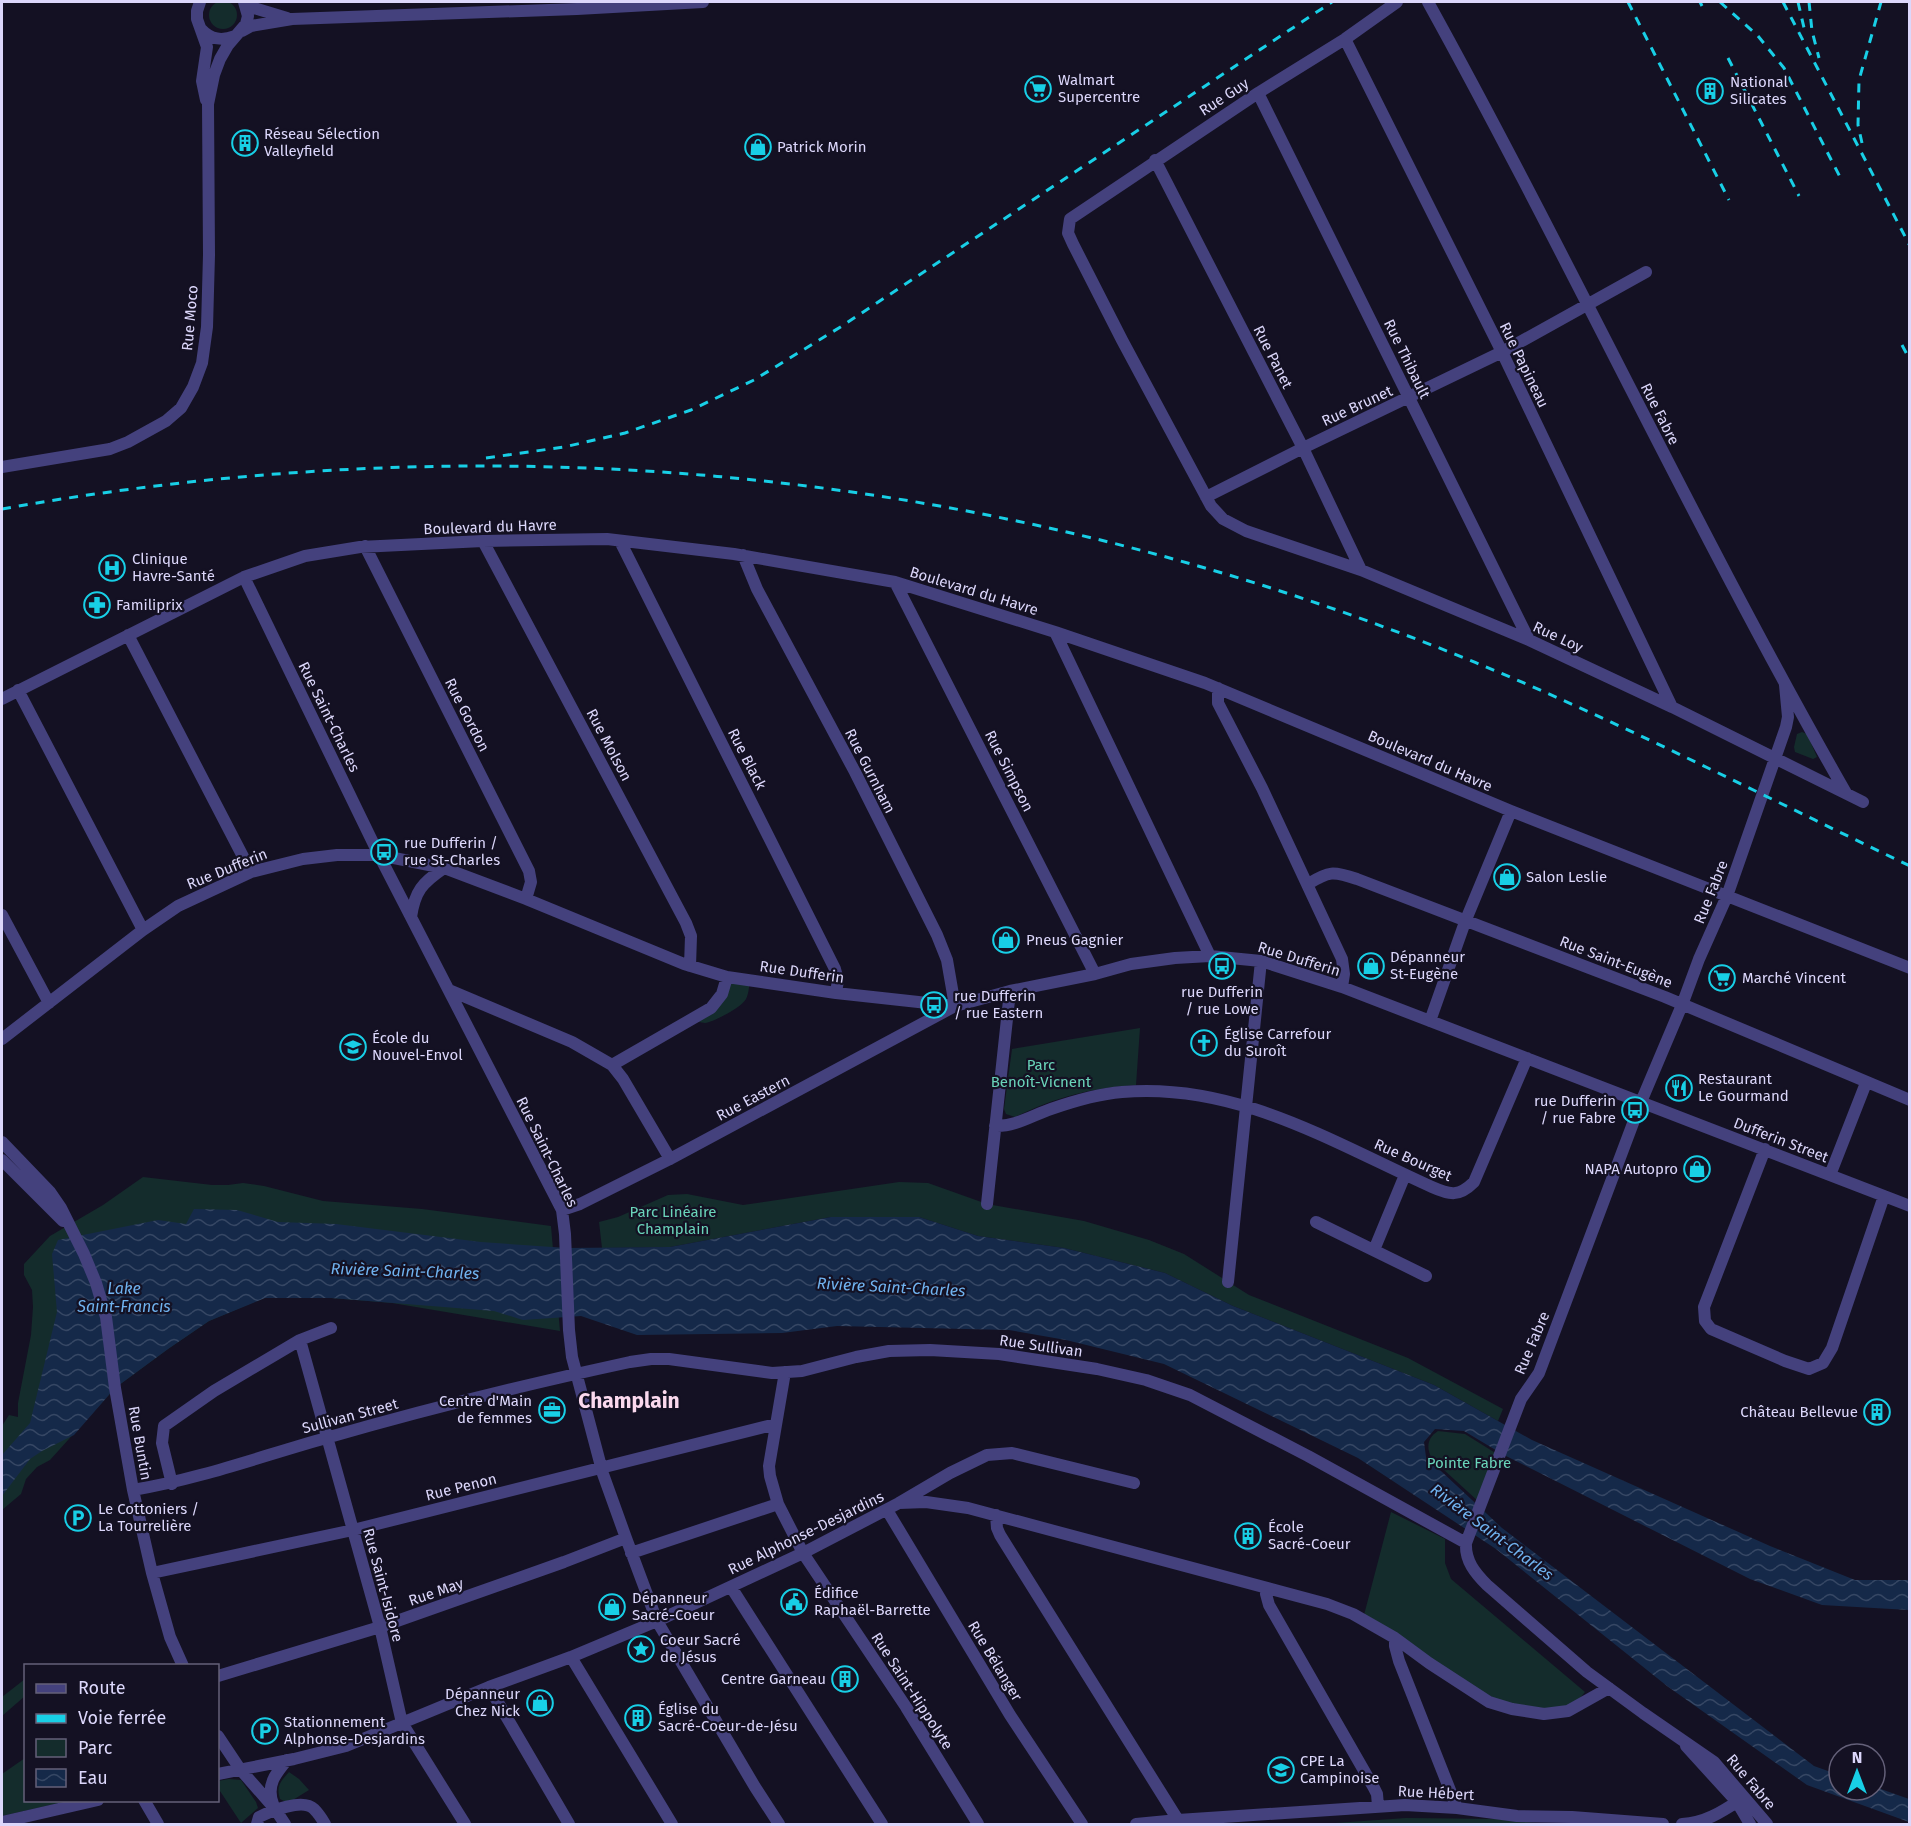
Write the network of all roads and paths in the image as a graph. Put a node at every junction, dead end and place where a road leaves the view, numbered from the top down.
1 (200, 2) edge
2 (244, 2) edge
3 (703, 2) edge
4 (1397, 2) edge
5 (1428, 2) edge
6 (434, 8) edge
7 (292, 19) junction
8 (200, 26) junction
9 (238, 33) junction
10 (1345, 39) junction
11 (1258, 93) junction
12 (208, 104) junction
13 (1155, 160) junction
14 (1070, 219) joint
15 (1646, 272) dead end
16 (1588, 304) junction
17 (1502, 352) junction
18 (1410, 398) junction
19 (1303, 448) junction
20 (2, 467) edge
21 (1206, 497) junction
22 (620, 541) junction
23 (483, 542) junction
24 (364, 546) junction
25 (743, 555) junction
26 (1361, 570) junction
27 (244, 577) junction
28 (895, 582) junction
29 (1055, 632) junction
30 (128, 634) junction
31 (1529, 640) junction
32 (1785, 686) junction
33 (1218, 688) junction
34 (18, 690) junction
35 (2, 699) edge
36 (1672, 707) junction
37 (1775, 759) junction
38 (1847, 794) junction
39 (1863, 802) dead end
40 (1511, 811) junction
41 (379, 855) junction
42 (444, 868) junction
43 (251, 872) junction
44 (1308, 884) junction
45 (1727, 896) junction
46 (526, 899) junction
47 (2, 915) edge
48 (411, 917) junction
49 (1466, 920) junction
50 (143, 930) junction
51 (1210, 956) junction
52 (1261, 961) junction
53 (690, 966) junction
54 (1910, 968) edge
55 (1095, 974) junction
56 (726, 977) junction
57 (1342, 987) junction
58 (449, 990) junction
59 (1010, 991) junction
60 (836, 993) junction
61 (49, 1003) junction
62 (1683, 1005) junction
63 (955, 1006) junction
64 (1430, 1021) junction
65 (2, 1039) edge
66 (1527, 1058) junction
67 (612, 1065) junction
68 (1866, 1083) junction
69 (1910, 1100) edge
70 (1641, 1102) junction
71 (1246, 1106) junction
72 (995, 1126) junction
73 (2, 1142) edge
74 (1765, 1149) junction
75 (670, 1159) junction
76 (2, 1160) edge
77 (1406, 1175) junction
78 (1830, 1175) junction
79 (1884, 1196) junction
80 (1908, 1202) edge
81 (987, 1204) dead end
82 (562, 1210) junction
83 (1316, 1222) dead end
84 (72, 1231) junction
85 (1374, 1250) junction
86 (1426, 1276) dead end
87 (1228, 1282) dead end
88 (331, 1328) dead end
89 (300, 1340) junction
90 (785, 1372) junction
91 (576, 1375) junction
92 (776, 1424) junction
93 (327, 1437) junction
94 (601, 1466) junction
95 (1134, 1483) dead end
96 (172, 1484) junction
97 (133, 1490) junction
98 (899, 1503) junction
99 (778, 1504) junction
100 (887, 1510) junction
101 (996, 1515) junction
102 (353, 1530) junction
103 (626, 1538) junction
104 (1466, 1543) junction
105 (631, 1553) junction
106 (803, 1553) junction
107 (152, 1573) junction
108 (731, 1587) junction
109 (1267, 1588) junction
110 (657, 1621) junction
111 (380, 1627) junction
112 (1395, 1638) junction
113 (571, 1657) junction
114 (183, 1664) edge
115 (219, 1676) edge
116 (489, 1687) junction
117 (1609, 1688) junction
118 (402, 1723) junction
119 (219, 1738) edge
120 (287, 1760) junction
121 (240, 1769) junction
122 (219, 1774) edge
123 (1741, 1800) junction
124 (89, 1802) edge
125 (145, 1802) edge
126 (1378, 1806) junction
127 (1457, 1808) junction
128 (275, 1809) junction
129 (1178, 1820) junction
130 (2, 1822) edge
131 (158, 1824) edge
132 (257, 1824) edge
133 (285, 1824) edge
134 (325, 1824) edge
135 (465, 1824) edge
136 (569, 1824) edge
137 (672, 1824) edge
138 (779, 1824) edge
139 (882, 1824) edge
140 (978, 1824) edge
141 (1082, 1824) edge
142 (1136, 1824) edge
143 (1663, 1824) edge
144 (1682, 1824) edge
145 (1750, 1824) edge
146 (1767, 1824) edge

1 - 8 street, Rue Moco
2 - 7 street
2 - 9 street, Rue Moco
3 - 6 street
4 - 10 street, Rue Guy
5 - 16 street, Rue Fabre
6 - 7 street
7 - 9 street
8 - 9 street
8 - 12 street, Rue Moco
9 - 12 street, Rue Moco
10 - 11 street, Rue Guy
10 - 17 street, Rue Papineau
11 - 13 street, Rue Guy
11 - 18 street, Rue Thibault
12 - 20 street, Rue Moco
13 - 14 street, Rue Guy
13 - 19 street, Rue Panet
14 - 21 street, Rue Loy
15 - 16 street, Rue Brunet
16 - 17 street, Rue Brunet
16 - 32 street, Rue Fabre
17 - 18 street, Rue Brunet
17 - 36 street, Rue Papineau
18 - 19 street, Rue Brunet
18 - 31 street, Rue Thibault
19 - 21 street, Rue Brunet
19 - 26 street, Rue Panet
21 - 26 street, Rue Loy
22 - 23 street, Boulevard du Havre
22 - 25 street, Boulevard du Havre
22 - 60 street, Rue Black
23 - 24 street, Boulevard du Havre
23 - 53 street, Rue Molson
24 - 27 street, Boulevard du Havre
24 - 46 street, Rue Gordon
25 - 28 street, Boulevard du Havre
25 - 63 street, Rue Gurnham
26 - 31 street, Rue Loy
27 - 30 street, Boulevard du Havre
27 - 41 street, Rue Saint-Charles
28 - 29 street, Boulevard du Havre
28 - 55 street, Rue Simpson
29 - 33 street, Boulevard du Havre
29 - 51 street
30 - 34 street, Boulevard du Havre
30 - 43 street
31 - 36 street, Rue Loy
32 - 37 street, Rue Fabre
32 - 38 street
33 - 40 street, Boulevard du Havre
33 - 44 street
34 - 35 street, Boulevard du Havre
34 - 50 street
36 - 37 street, Rue Loy
37 - 38 street, Rue Loy
37 - 45 street, Rue Fabre
38 - 39 street, Rue Loy
40 - 45 street, Boulevard du Havre
40 - 49 street
41 - 42 street, Rue Dufferin
41 - 43 street, Rue Dufferin
41 - 48 street, Rue Saint-Charles
42 - 46 street, Rue Dufferin
42 - 48 street
43 - 50 street, Rue Dufferin
44 - 49 street, Rue Saint-Eugène
44 - 57 street
45 - 54 street, Boulevard du Havre
45 - 62 street, Rue Fabre
46 - 53 street, Rue Dufferin
47 - 61 street
48 - 58 street, Rue Saint-Charles
49 - 62 street, Rue Saint-Eugène
49 - 64 street
50 - 61 street, Rue Dufferin
51 - 52 street, Rue Dufferin
51 - 55 street, Rue Dufferin
52 - 57 street, Rue Dufferin
52 - 71 street
53 - 56 street, Rue Dufferin
55 - 59 street, Rue Dufferin
56 - 60 street, Rue Dufferin
56 - 67 street
57 - 64 street, Rue Dufferin
58 - 67 street
58 - 82 street, Rue Saint-Charles
59 - 63 street, Rue Dufferin
59 - 72 street
60 - 63 street, Rue Dufferin
61 - 65 street, Rue Dufferin
62 - 68 street, Rue Saint-Eugène
62 - 70 street, Rue Fabre
63 - 75 street, Rue Eastern
64 - 66 street, Rue Dufferin
66 - 70 street, Rue Dufferin
66 - 77 street, Rue Bourget
67 - 75 street
68 - 69 street, Rue Saint-Eugène
68 - 78 street
70 - 74 street, Dufferin Street
70 - 104 street, Rue Fabre
71 - 72 street, Rue Bourget
71 - 77 street, Rue Bourget
71 - 87 street
72 - 81 street
73 - 84 street, Rue Buntin
74 - 78 street, Dufferin Street
74 - 79 street
75 - 82 street, Rue Eastern
76 - 84 street, Rue Buntin
77 - 85 street
78 - 79 street, Dufferin Street
79 - 80 street, Dufferin Street
82 - 91 street, Rue Saint-Charles
83 - 85 street
84 - 97 street, Rue Buntin
85 - 86 street
88 - 89 street
89 - 93 street, Rue Saint-Isidore
89 - 96 street
90 - 91 street, Rue Sullivan
90 - 92 street, Rue Saint-Hippolyte
90 - 104 street, Rue Sullivan
91 - 93 street, Sullivan Street
91 - 94 street, Rue Saint-Charles
92 - 94 street, Rue Penon
92 - 99 street, Rue Saint-Hippolyte
93 - 96 street, Sullivan Street
93 - 102 street, Rue Saint-Isidore
94 - 102 street, Rue Penon
94 - 103 street, Rue Saint-Charles
95 - 98 street
96 - 97 street, Sullivan Street
97 - 107 street, Rue Buntin
98 - 100 street, Rue Alphonse-Desjardins
98 - 101 street, Rue Alphonse-Desjardins
99 - 105 street
99 - 106 street, Rue Saint-Hippolyte
100 - 106 street, Rue Alphonse-Desjardins
100 - 141 street, Rue Bélanger
101 - 109 street, Rue Alphonse-Desjardins
101 - 129 street
102 - 107 street, Rue Penon
102 - 111 street, Rue Saint-Isidore
103 - 105 street, Rue Saint-Charles
103 - 111 street, Rue May
104 - 117 street, Rue Fabre
105 - 110 street, Rue Saint-Charles
106 - 108 street, Rue Alphonse-Desjardins
106 - 140 street, Rue Saint-Hippolyte
107 - 114 street, Rue Buntin
108 - 110 street, Rue Alphonse-Desjardins
108 - 139 street
109 - 112 street, Rue Alphonse-Desjardins
109 - 126 street
110 - 113 street, Rue Alphonse-Desjardins
110 - 138 street, Rue Saint-Charles
111 - 115 street, Rue May
111 - 118 street, Rue Saint-Isidore
112 - 117 street, Rue Alphonse-Desjardins
112 - 127 street
113 - 116 street, Rue Alphonse-Desjardins
113 - 137 street
116 - 118 street, Rue Alphonse-Desjardins
116 - 136 street
117 - 123 street, Rue Fabre
118 - 120 street, Rue Alphonse-Desjardins
118 - 135 street, Rue Saint-Isidore
119 - 121 street
120 - 121 street, Rue Alphonse-Desjardins
120 - 128 street
121 - 122 street, Rue Alphonse-Desjardins
121 - 128 street
123 - 144 street
123 - 145 street, Rue Fabre
123 - 146 street, Rue Fabre
124 - 130 street
125 - 131 street
126 - 127 street, Rue Hébert
126 - 129 street, Rue Hébert
127 - 143 street, Rue Hébert
128 - 132 street
128 - 133 street
128 - 134 street
129 - 142 street, Rue Hébert

